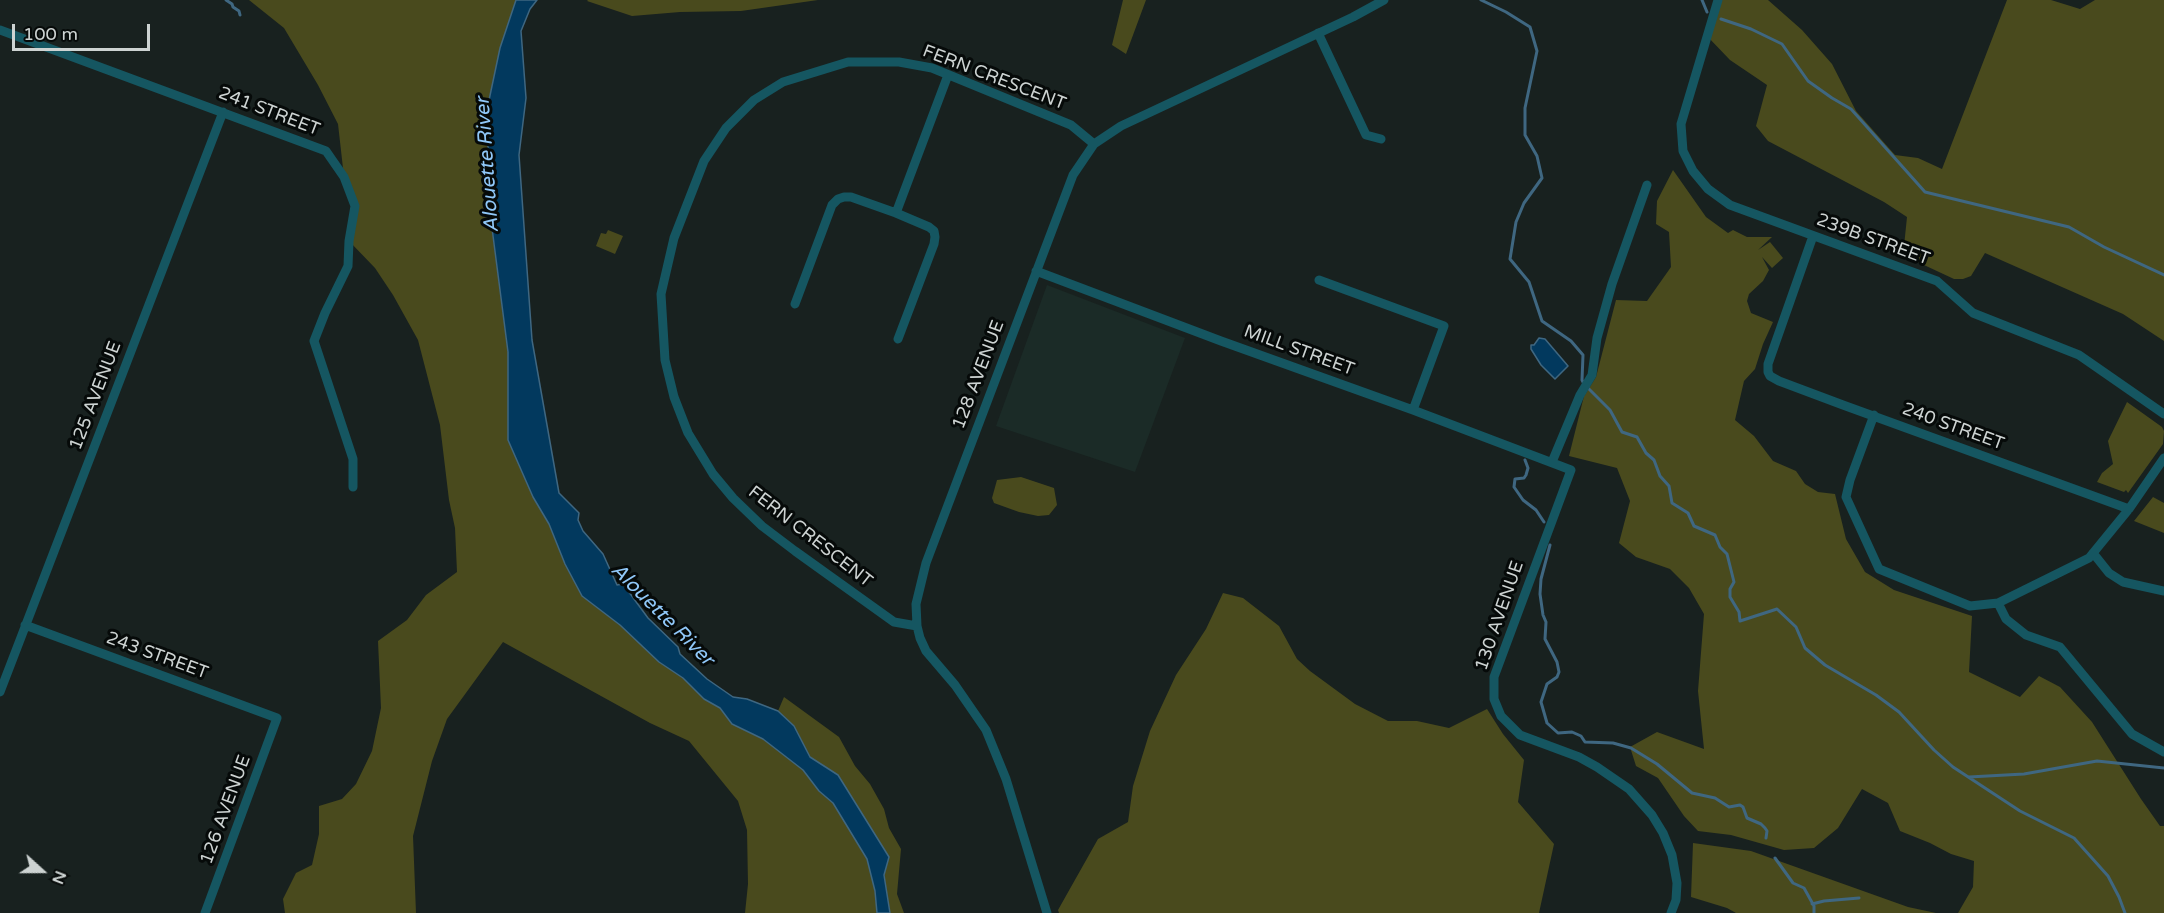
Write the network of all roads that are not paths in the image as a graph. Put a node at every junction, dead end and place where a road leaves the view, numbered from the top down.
1 (1384, 0) edge
2 (1718, 0) edge
3 (0, 30) edge
4 (1318, 33) junction
5 (948, 75) junction
6 (223, 112) junction
7 (1381, 139) dead end
8 (1094, 144) junction
9 (1647, 185) dead end
10 (896, 213) junction
11 (1813, 236) junction
12 (1036, 271) junction
13 (1319, 280) dead end
14 (795, 304) dead end
15 (898, 339) dead end
16 (1413, 410) junction
17 (2164, 414) edge
18 (1874, 415) junction
19 (2164, 458) edge
20 (1551, 462) junction
21 (353, 487) dead end
22 (2129, 509) junction
23 (2093, 553) junction
24 (2164, 591) edge
25 (1998, 603) junction
26 (25, 625) junction
27 (917, 626) junction
28 (0, 692) edge
29 (277, 718) joint
30 (2164, 752) edge
31 (205, 913) edge
32 (1047, 913) edge
33 (1671, 913) edge

1 - 4 street
2 - 11 street, 239B STREET
3 - 6 street, 241 STREET
4 - 7 street
4 - 8 street
5 - 8 street, FERN CRESCENT
5 - 10 street
5 - 27 street, FERN CRESCENT
6 - 21 street, 241 STREET
6 - 26 street, 125 AVENUE
8 - 12 street, 128 AVENUE
9 - 20 street
10 - 14 street
10 - 15 street
11 - 17 street, 239B STREET
11 - 18 street, 240 STREET
12 - 16 street, MILL STREET
12 - 27 street, 128 AVENUE
13 - 16 street
16 - 20 street, MILL STREET
18 - 22 street, 240 STREET
18 - 25 street
19 - 22 street
20 - 33 street, 130 AVENUE
22 - 23 street
23 - 24 street
23 - 25 street
25 - 30 street
26 - 28 street, 125 AVENUE
26 - 29 street, 243 STREET
27 - 32 street
29 - 31 street, 126 AVENUE

